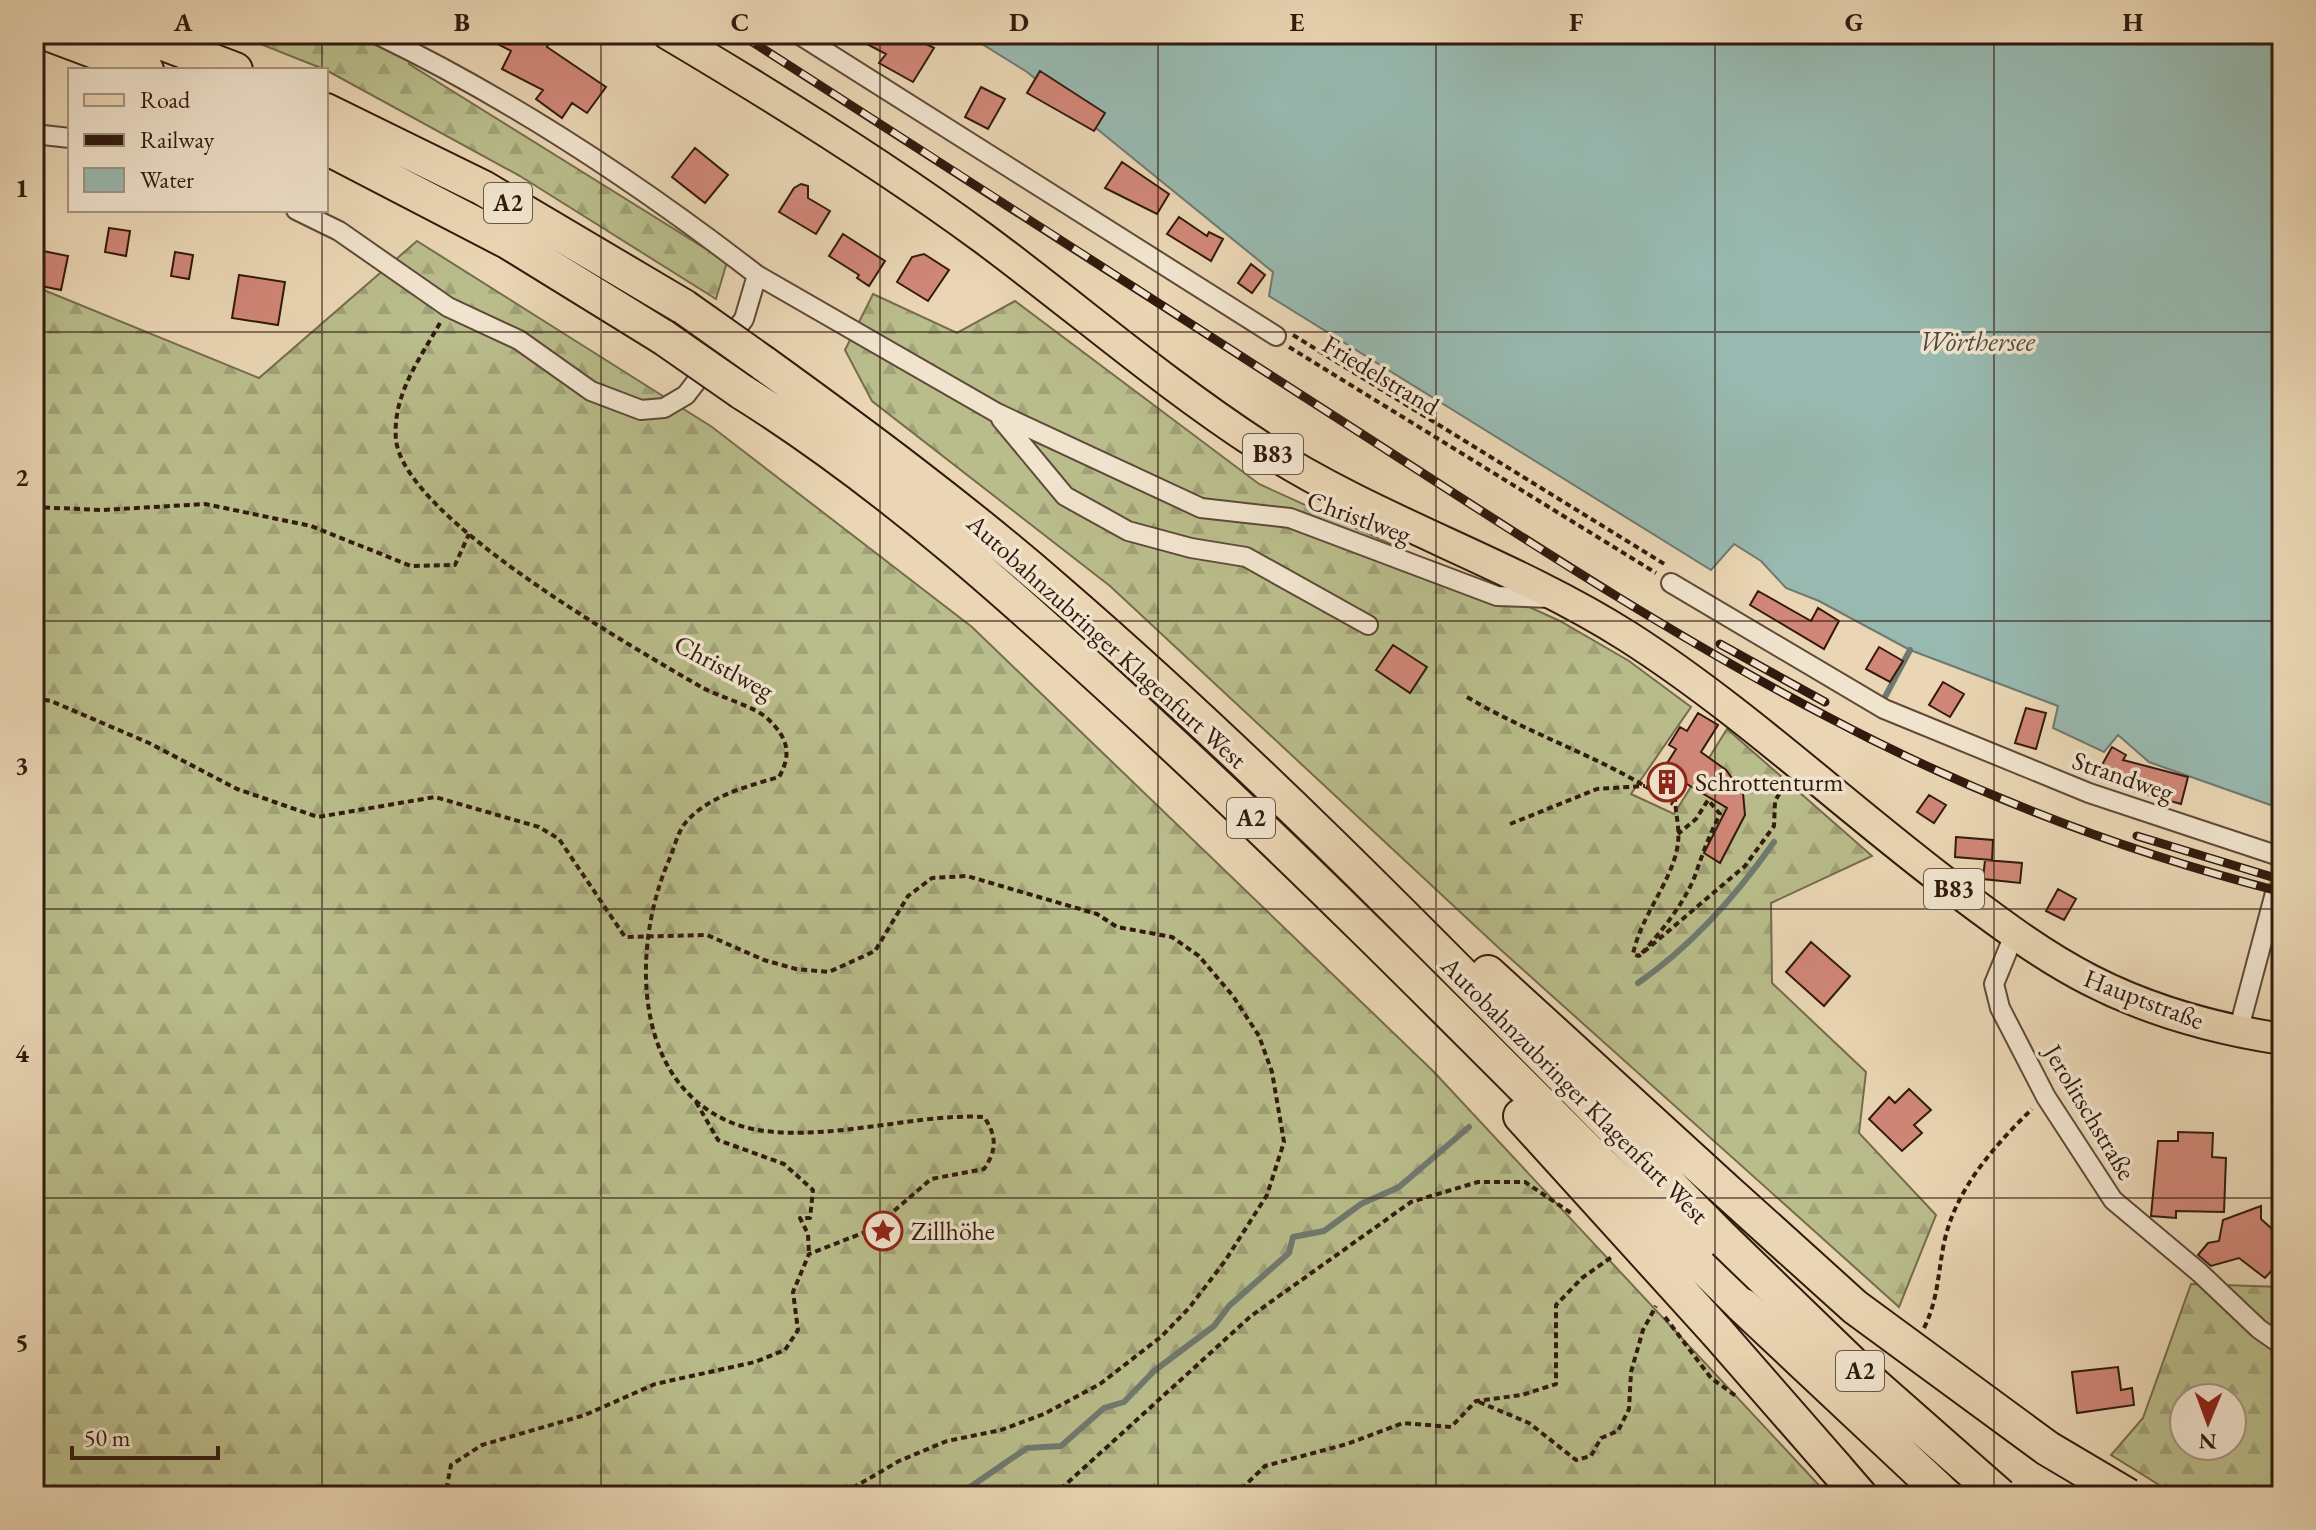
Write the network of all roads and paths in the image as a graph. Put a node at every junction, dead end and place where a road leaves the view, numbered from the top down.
1 (50, 34) edge
2 (140, 34) edge
3 (376, 34) edge
4 (668, 34) edge
5 (798, 34) edge
6 (141, 68) edge
7 (230, 68) edge
8 (328, 112) edge
9 (34, 134) edge
10 (68, 138) edge
11 (328, 148) edge
12 (300, 212) edge
13 (757, 275) junction
14 (448, 307) junction
15 (1276, 336) junction
16 (997, 413) junction
17 (34, 507) edge
18 (469, 533) junction
19 (1671, 583) junction
20 (1564, 599) junction
21 (1368, 625) dead end
22 (1467, 697) dead end
23 (34, 698) edge
24 (1797, 765) junction
25 (1647, 786) junction
26 (1676, 786) dead end
27 (1673, 804) junction
28 (1510, 824) dead end
29 (1678, 834) junction
30 (2282, 857) edge
31 (2275, 893) dead end
32 (1388, 903) junction
33 (647, 934) junction
34 (2014, 935) junction
35 (1639, 956) junction
36 (1435, 1000) junction
37 (2238, 1032) junction
38 (2282, 1039) edge
39 (2046, 1097) junction
40 (695, 1101) junction
41 (1585, 1223) dead end
42 (1604, 1245) dead end
43 (809, 1254) junction
44 (1613, 1256) junction
45 (1622, 1266) dead end
46 (1648, 1296) dead end
47 (1656, 1306) junction
48 (1924, 1329) dead end
49 (2282, 1345) edge
50 (1476, 1401) junction
51 (1746, 1403) dead end
52 (1943, 1492) edge
53 (445, 1496) edge
54 (839, 1496) edge
55 (1053, 1496) edge
56 (1234, 1496) edge
57 (1860, 1496) edge
58 (2000, 1496) edge
59 (2128, 1496) edge

1 - 6 highway
2 - 7 highway
3 - 13 street, Christlweg
4 - 20 main road, B83
5 - 15 street
8 - 32 highway, Autobahnzubringer Klagenfurt West / A2, bridge
9 - 10 street
11 - 36 highway, Autobahnzubringer Klagenfurt West / A2, bridge
12 - 14 street
13 - 14 street
13 - 16 street, Christlweg
14 - 18 path, Christlweg
15 - 19 path, Friedelstrand
15 - 19 path
16 - 20 street, Christlweg
16 - 21 street
17 - 18 path
18 - 33 path, Christlweg
19 - 30 street, Strandweg
20 - 24 main road, B83
22 - 25 path
23 - 33 path
24 - 34 main road, B83
24 - 35 path
25 - 27 path
25 - 28 path
26 - 27 path
27 - 29 path
29 - 35 path
29 - 35 path
31 - 37 street
32 - 58 highway, Autobahnzubringer Klagenfurt West / A2, bridge
32 - 59 highway, bridge
33 - 40 path, Christlweg
33 - 54 path
34 - 37 main road, Hauptstraße / B83
34 - 39 street, Jerolitschstraße
36 - 52 highway, Autobahnzubringer Klagenfurt West / A2, bridge
36 - 57 highway, bridge
37 - 38 main road, Hauptstraße / B83
39 - 48 path
39 - 49 street, Jerolitschstraße
40 - 43 path
40 - 43 path, Christlweg
41 - 55 path
42 - 44 path
43 - 53 path
44 - 45 path
44 - 50 path
46 - 47 path
47 - 50 path
47 - 51 path
50 - 56 path

